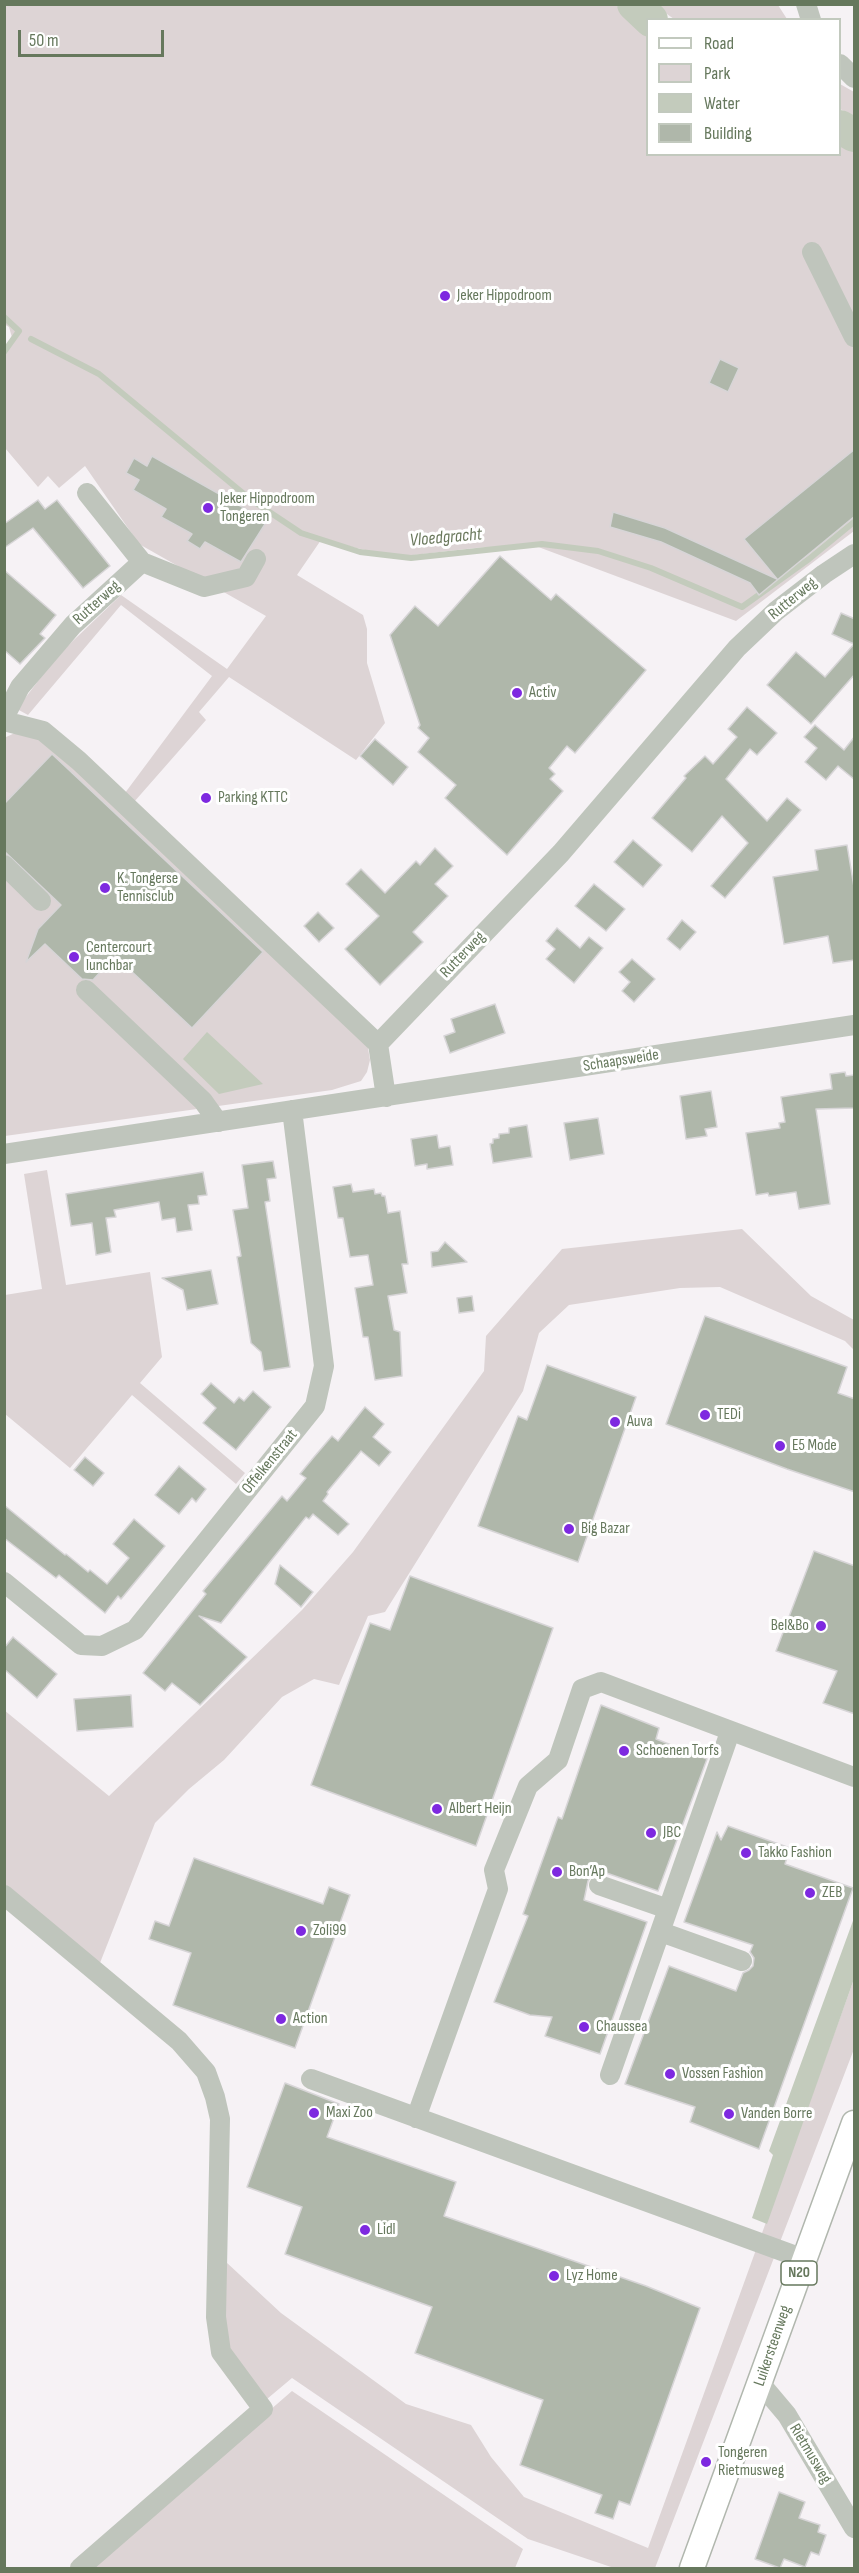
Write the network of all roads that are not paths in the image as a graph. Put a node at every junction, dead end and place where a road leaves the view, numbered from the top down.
1 (841, 65) edge
2 (855, 78) edge
3 (812, 252) dead end
4 (855, 337) edge
5 (87, 493) dead end
6 (855, 554) edge
7 (256, 560) dead end
8 (142, 562) junction
9 (4, 720) edge
10 (4, 865) edge
11 (40, 901) dead end
12 (86, 990) dead end
13 (855, 1025) edge
14 (378, 1044) junction
15 (387, 1096) junction
16 (292, 1110) junction
17 (218, 1122) junction
18 (4, 1154) edge
19 (4, 1582) edge
20 (730, 1732) junction
21 (855, 1777) edge
22 (599, 1885) dead end
23 (4, 1895) edge
24 (668, 1909) junction
25 (661, 1932) junction
26 (742, 1961) dead end
27 (610, 2075) dead end
28 (311, 2079) dead end
29 (416, 2118) junction
30 (855, 2123) edge
31 (804, 2259) junction
32 (760, 2383) junction
33 (852, 2520) edge
34 (80, 2568) edge
35 (692, 2568) edge

1 - 2 street
3 - 4 street
5 - 8 street
6 - 14 street, Rutterweg
7 - 8 street
8 - 9 street, Rutterweg
9 - 14 street
10 - 11 street
12 - 17 street
13 - 15 street, Schaapsweide
14 - 15 street
15 - 16 street
16 - 17 street
16 - 19 street, Offelkenstraat
17 - 18 street
20 - 21 street
20 - 24 street
20 - 29 street
22 - 24 street
23 - 34 street
24 - 25 street
25 - 26 street
25 - 27 street
28 - 29 street
29 - 31 street
30 - 31 main road, Luikersteenweg / N20
31 - 32 main road, Luikersteenweg / N20
32 - 33 street, Rietmusweg
32 - 35 main road, Luikersteenweg / N20

